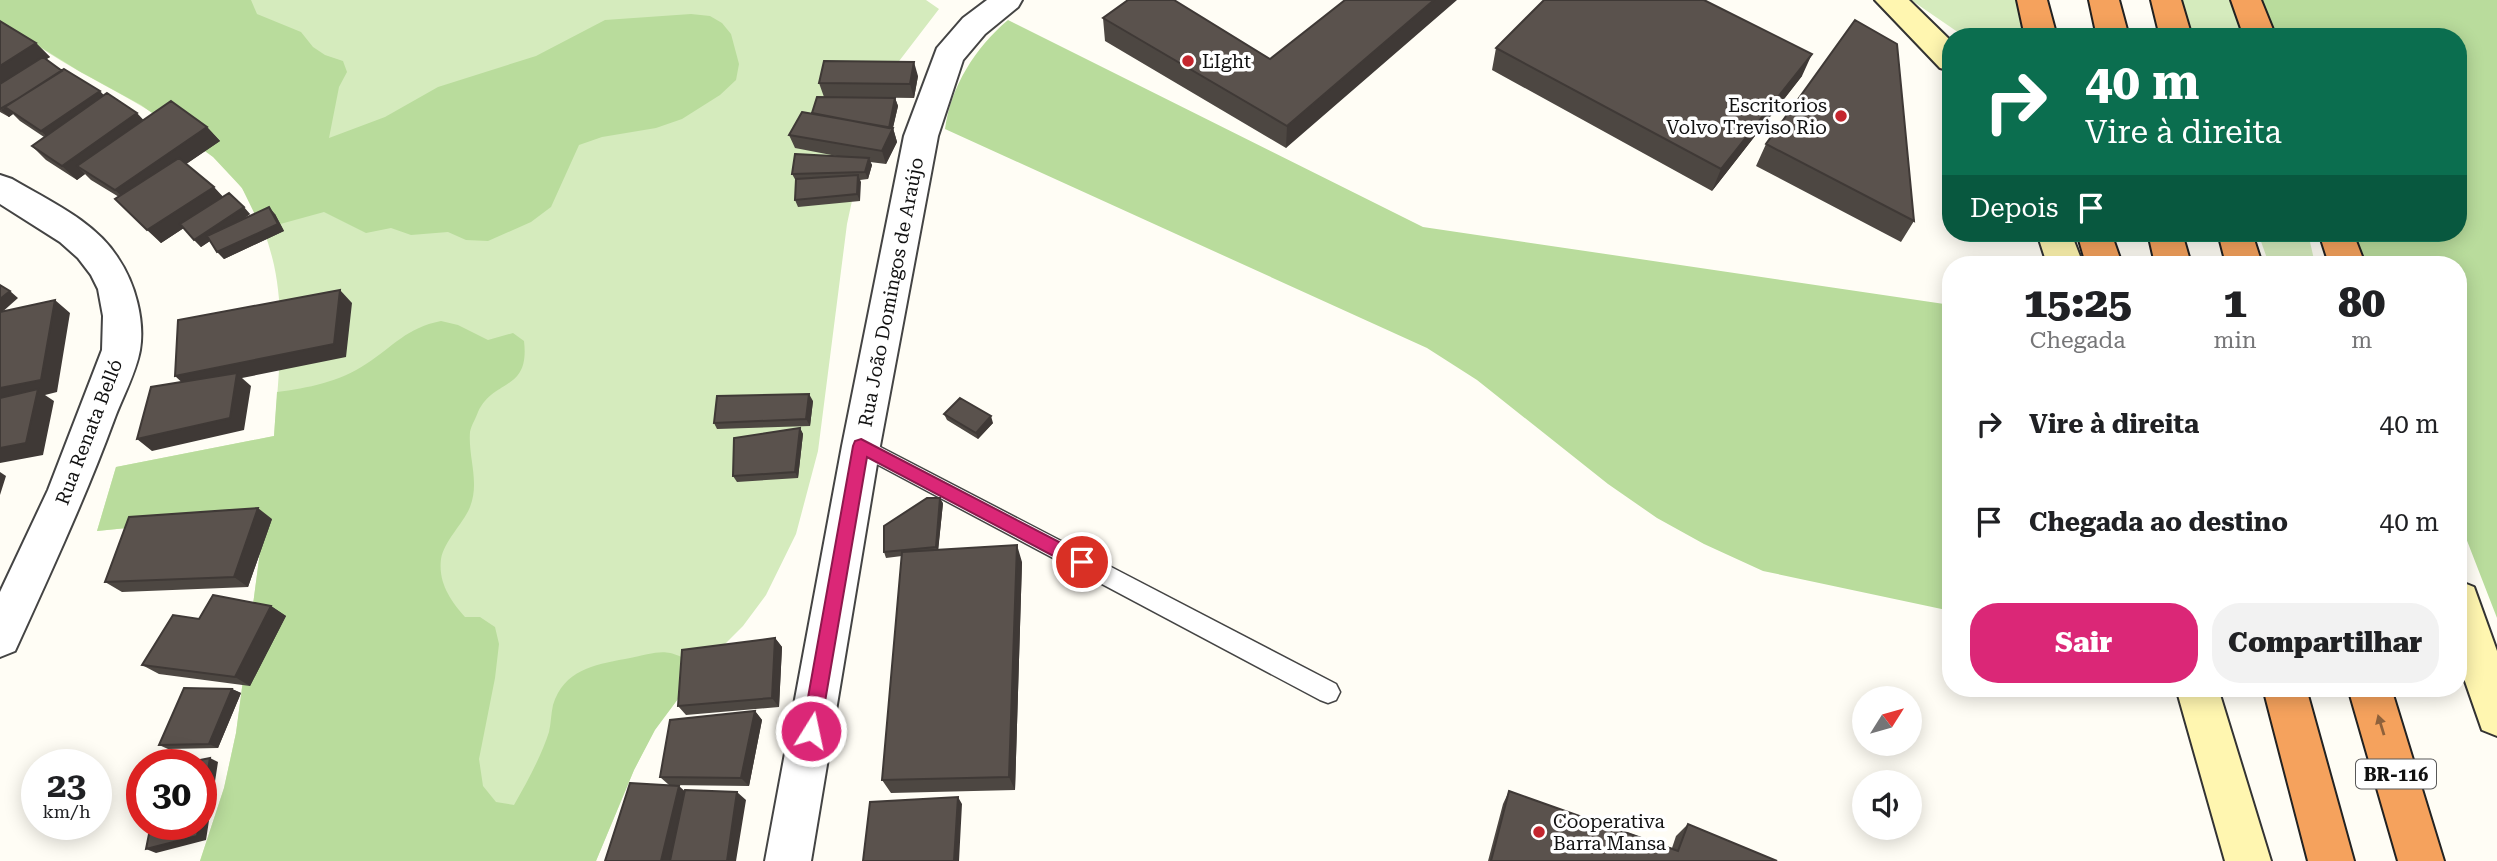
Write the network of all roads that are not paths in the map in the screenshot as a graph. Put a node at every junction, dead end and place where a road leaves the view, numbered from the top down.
1 (1007, 0) edge
2 (1890, 0) edge
3 (2032, 0) edge
4 (2104, 0) edge
5 (2166, 0) edge
6 (2246, 0) edge
7 (2039, 28) edge
8 (2111, 28) edge
9 (2174, 28) edge
10 (2257, 28) edge
11 (1942, 51) edge
12 (0, 188) edge
13 (861, 446) junction
14 (2467, 624) edge
15 (0, 637) edge
16 (1328, 692) dead end
17 (2200, 697) edge
18 (2270, 697) edge
19 (2287, 697) edge
20 (2373, 697) edge
21 (2497, 715) edge
22 (2311, 788) junction
23 (788, 861) edge
24 (2248, 861) edge
25 (2331, 861) edge
26 (2421, 861) edge

1 - 13 street, Rua João Domingos de Araújo
2 - 11 main road
3 - 7 highway
4 - 8 highway
5 - 9 highway
6 - 10 highway
12 - 15 street, Rua Renata Belló
13 - 16 lane
13 - 23 street, Rua João Domingos de Araújo
14 - 21 main road
17 - 24 main road
18 - 22 highway
19 - 22 highway
26 -> 20 highway, BR-116
22 - 25 highway

